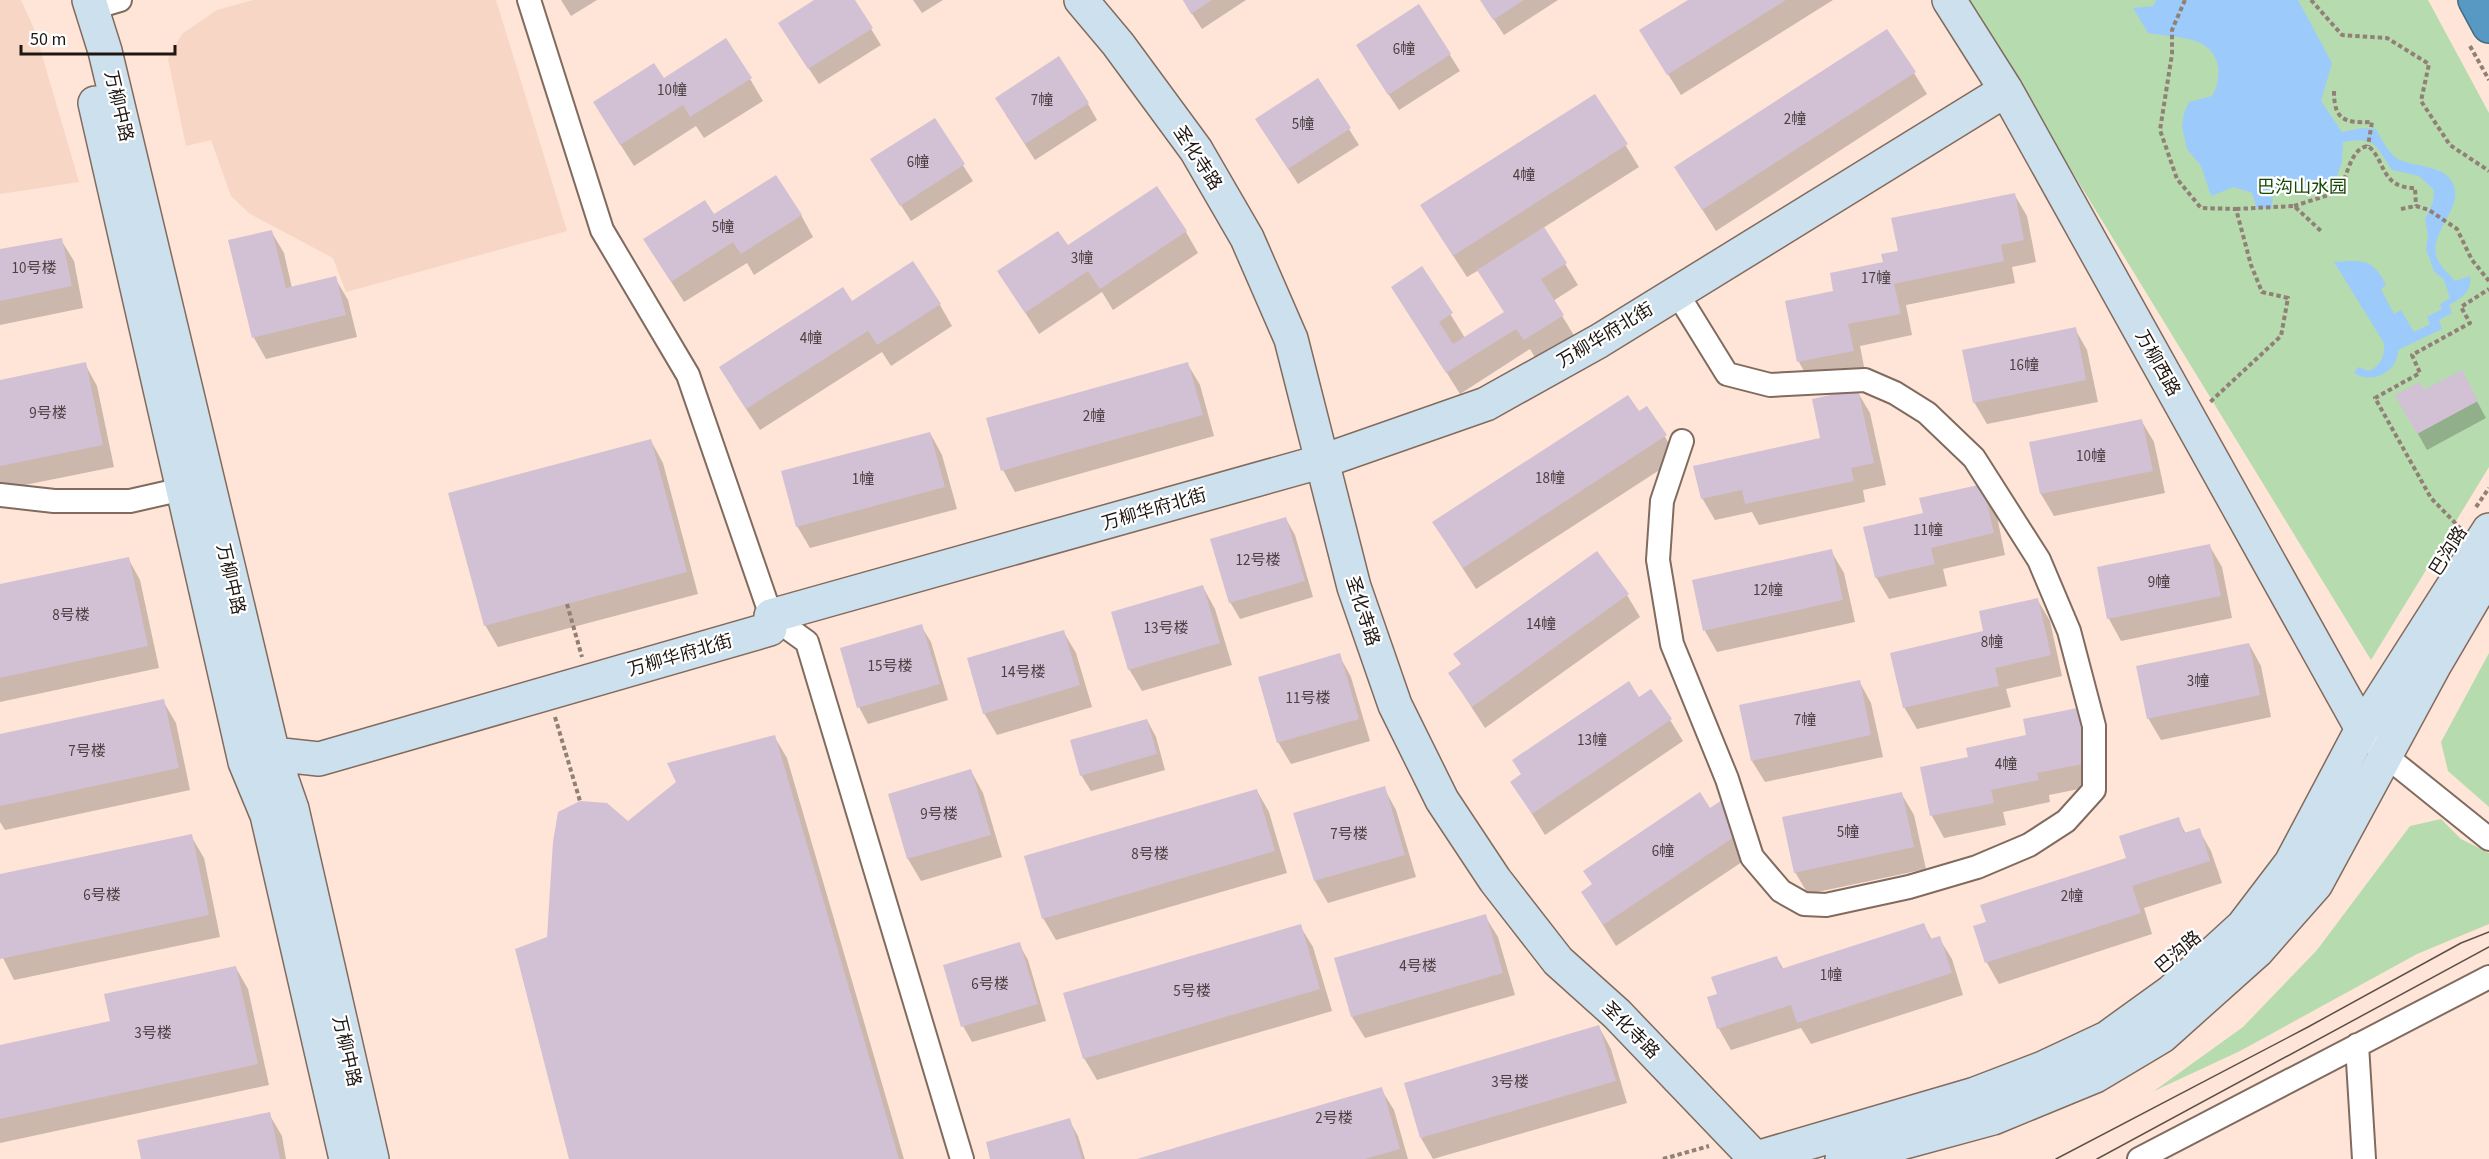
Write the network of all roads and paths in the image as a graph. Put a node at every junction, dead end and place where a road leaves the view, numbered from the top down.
1 (529, 0) edge
2 (1081, 0) edge
3 (1948, 0) edge
4 (2185, 0) edge
5 (2311, 0) edge
6 (2475, 0) edge
7 (92, 2) edge
8 (2489, 26) edge
9 (2006, 90) junction
10 (2334, 91) dead end
11 (2367, 143) junction
12 (2489, 171) edge
13 (2294, 206) junction
14 (2416, 206) junction
15 (2236, 209) junction
16 (2401, 209) dead end
17 (2321, 231) dead end
18 (2489, 281) edge
19 (2489, 290) edge
20 (1677, 293) junction
21 (2208, 403) dead end
22 (1682, 441) dead end
23 (1323, 461) junction
24 (2489, 488) edge
25 (183, 489) junction
26 (0, 495) edge
27 (2472, 523) edge
28 (2455, 539) dead end
29 (2489, 572) edge
30 (567, 604) dead end
31 (771, 615) junction
32 (589, 681) junction
33 (548, 693) junction
34 (2362, 729) junction
35 (2386, 756) junction
36 (259, 758) junction
37 (580, 801) dead end
38 (2489, 839) edge
39 (2489, 977) edge
40 (2357, 1045) junction
41 (1748, 1152) edge
42 (346, 1159) edge
43 (372, 1159) edge
44 (962, 1159) edge
45 (1662, 1159) edge
46 (1842, 1159) edge
47 (2139, 1159) edge
48 (2364, 1159) edge

1 - 31 street
2 - 23 street, 圣化寺路
3 - 9 street, 万柳西路
4 - 15 path
5 - 12 path
6 - 8 highway
7 - 25 street, 万柳中路
7 - 36 street, 万柳中路
9 - 20 street, 万柳华府北街
9 - 34 street, 万柳西路
10 - 11 path
11 - 13 path
11 - 14 path
13 - 15 path
13 - 17 path
14 - 16 path
14 - 18 path
15 - 21 path
19 - 27 path
20 - 22 street
20 - 23 street, 万柳华府北街
23 - 31 street, 万柳华府北街
23 - 41 street, 圣化寺路
24 - 27 path, 巴沟路
25 - 26 street
25 - 36 street, 万柳中路
27 - 28 path, 巴沟路
27 - 34 street, 巴沟路
29 - 35 street
30 - 32 path
31 - 32 street, 万柳华府北街
31 - 44 street
32 - 33 street, 万柳华府北街
33 - 36 street, 万柳华府北街
33 - 37 path
34 - 35 street
34 - 41 street, 巴沟路
35 - 38 street
35 - 46 street
36 - 42 street, 万柳中路
36 - 43 street, 万柳中路
39 - 40 street
40 - 47 street
40 - 48 street
41 - 45 path

